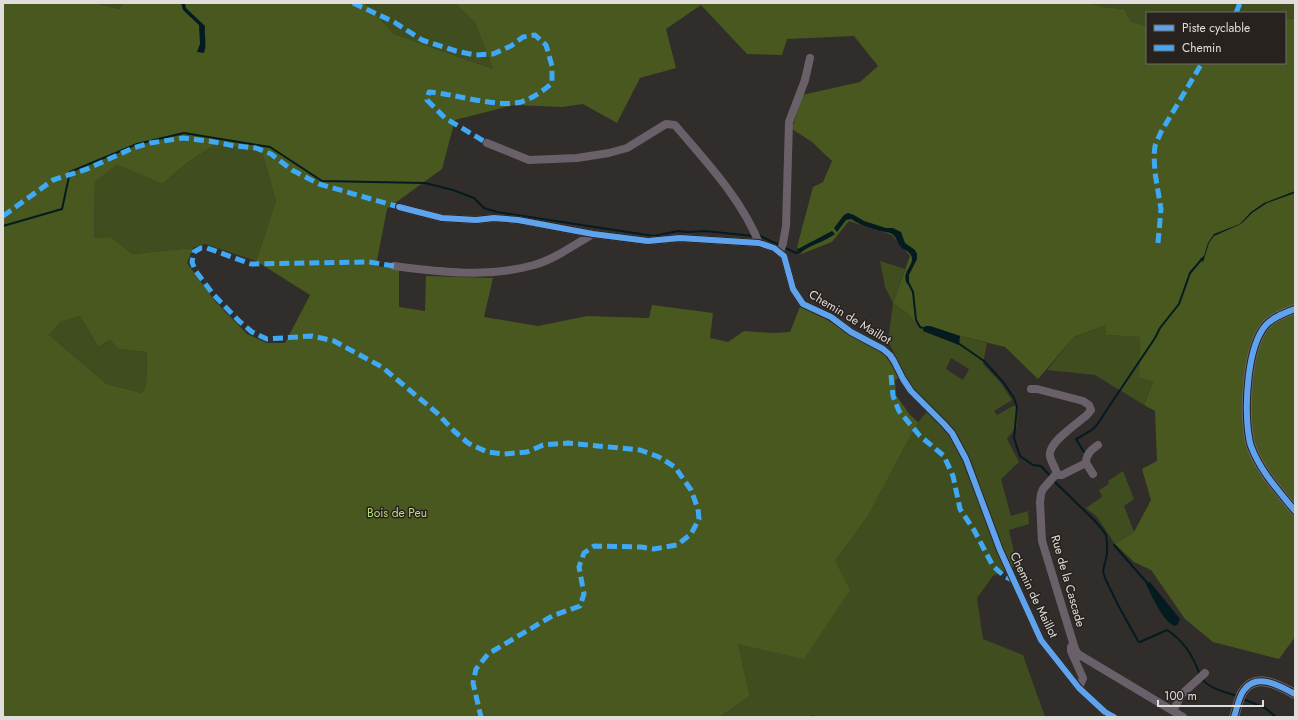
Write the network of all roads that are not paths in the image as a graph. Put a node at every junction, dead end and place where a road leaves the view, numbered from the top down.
1 (810, 58) dead end
2 (487, 143) dead end
3 (399, 207) dead end
4 (593, 234) junction
5 (758, 238) junction
6 (782, 248) junction
7 (394, 266) dead end
8 (1295, 309) edge
9 (1031, 389) dead end
10 (1098, 445) dead end
11 (1086, 463) junction
12 (1093, 474) dead end
13 (1054, 477) junction
14 (1295, 511) edge
15 (1072, 642) junction
16 (1202, 676) dead end
17 (1079, 688) junction
18 (1291, 692) edge
19 (1173, 710) junction
20 (1103, 715) edge
21 (1114, 717) edge
22 (1183, 717) edge
23 (1234, 717) edge

1 - 6 street
2 - 5 street
3 - 4 street
4 - 5 street
4 - 7 street
5 - 6 street
6 - 17 street, Chemin de Maillot
8 - 14 street
9 - 13 street
10 - 11 street
11 - 12 street
11 - 13 street
13 - 15 street, Rue de la Cascade
15 - 17 street
15 - 19 street, Rue de la Cascade
16 - 19 street
17 - 20 street, Chemin de Maillot
18 - 23 street
19 - 22 street, Rue de la Cascade
20 - 21 street, Chemin de Maillot

